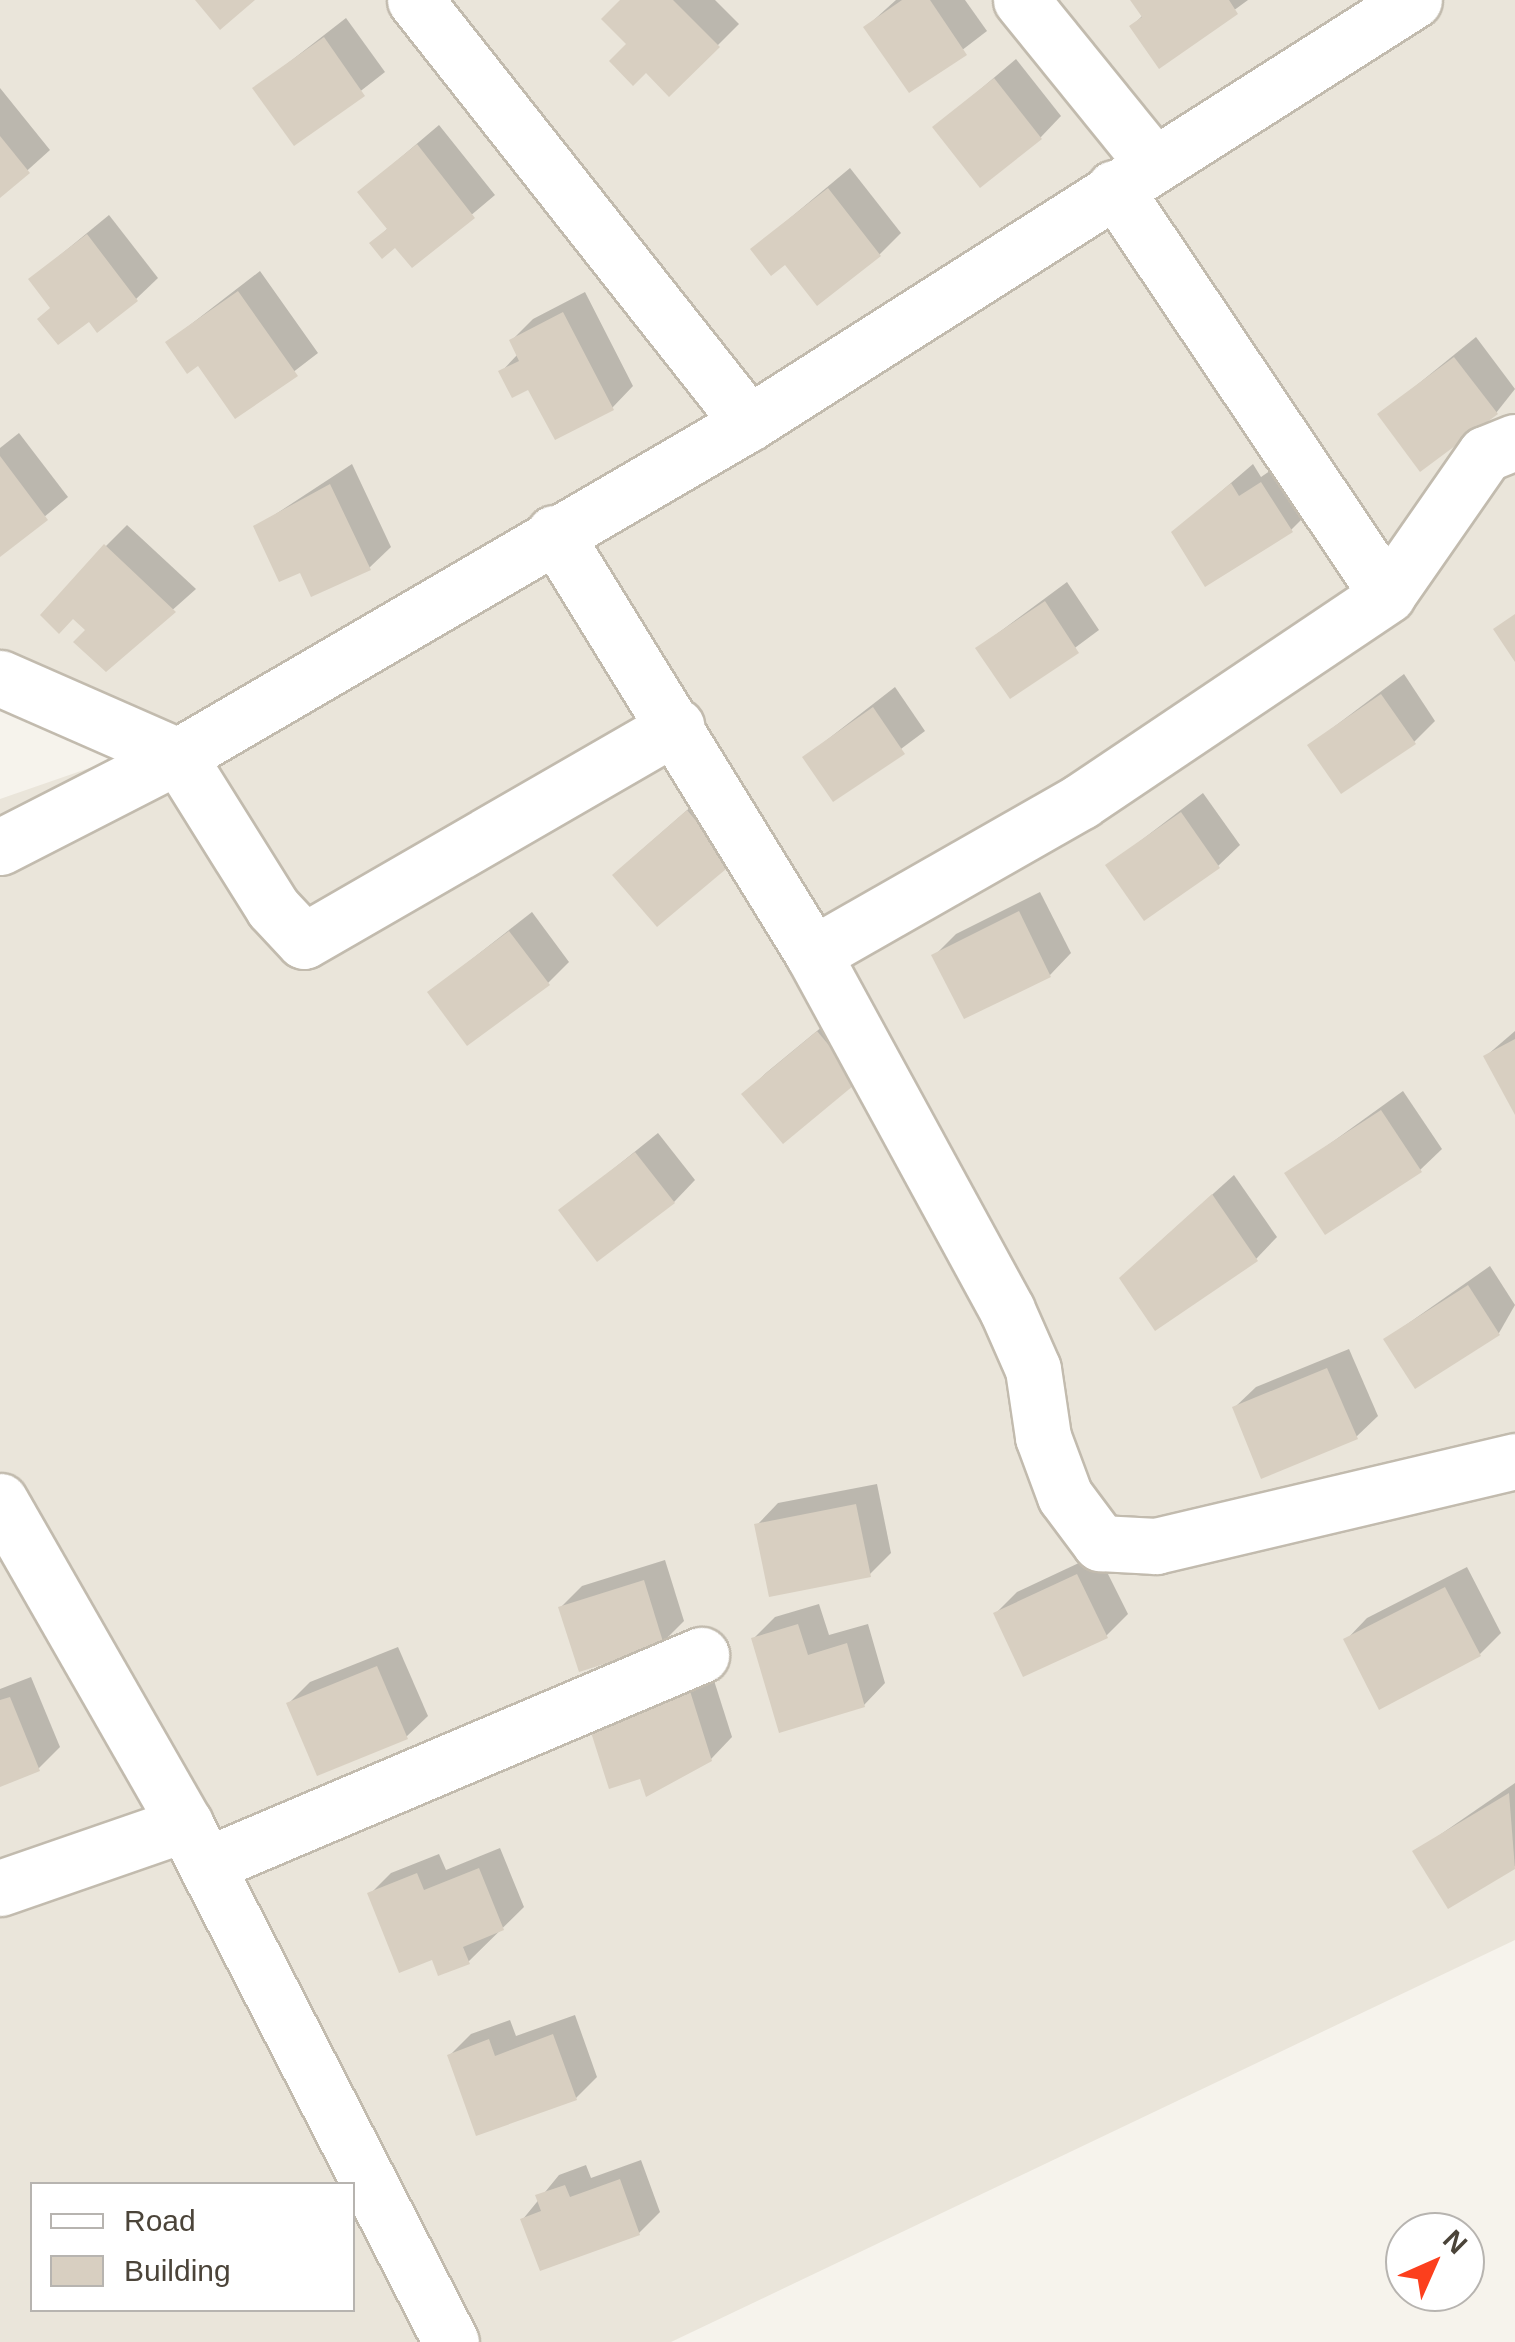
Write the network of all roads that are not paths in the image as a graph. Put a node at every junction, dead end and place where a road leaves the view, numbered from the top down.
1 (415, 0) edge
2 (1021, 0) edge
3 (1414, 0) edge
4 (1133, 175) junction
5 (749, 423) junction
6 (1505, 461) edge
7 (554, 534) junction
8 (1387, 594) junction
9 (0, 678) edge
10 (676, 726) junction
11 (178, 756) junction
12 (0, 847) edge
13 (813, 954) junction
14 (1515, 1461) edge
15 (0, 1501) edge
16 (701, 1655) dead end
17 (196, 1845) junction
18 (0, 1888) edge
19 (451, 2342) edge

1 - 5 street
2 - 4 street
3 - 4 street
4 - 5 street
4 - 8 street
5 - 7 street
6 - 8 street
7 - 10 street
7 - 11 street
8 - 13 street
9 - 11 street
10 - 11 street
10 - 13 street
11 - 12 street
13 - 14 street
15 - 17 street
16 - 17 street
17 - 18 street
17 - 19 street

